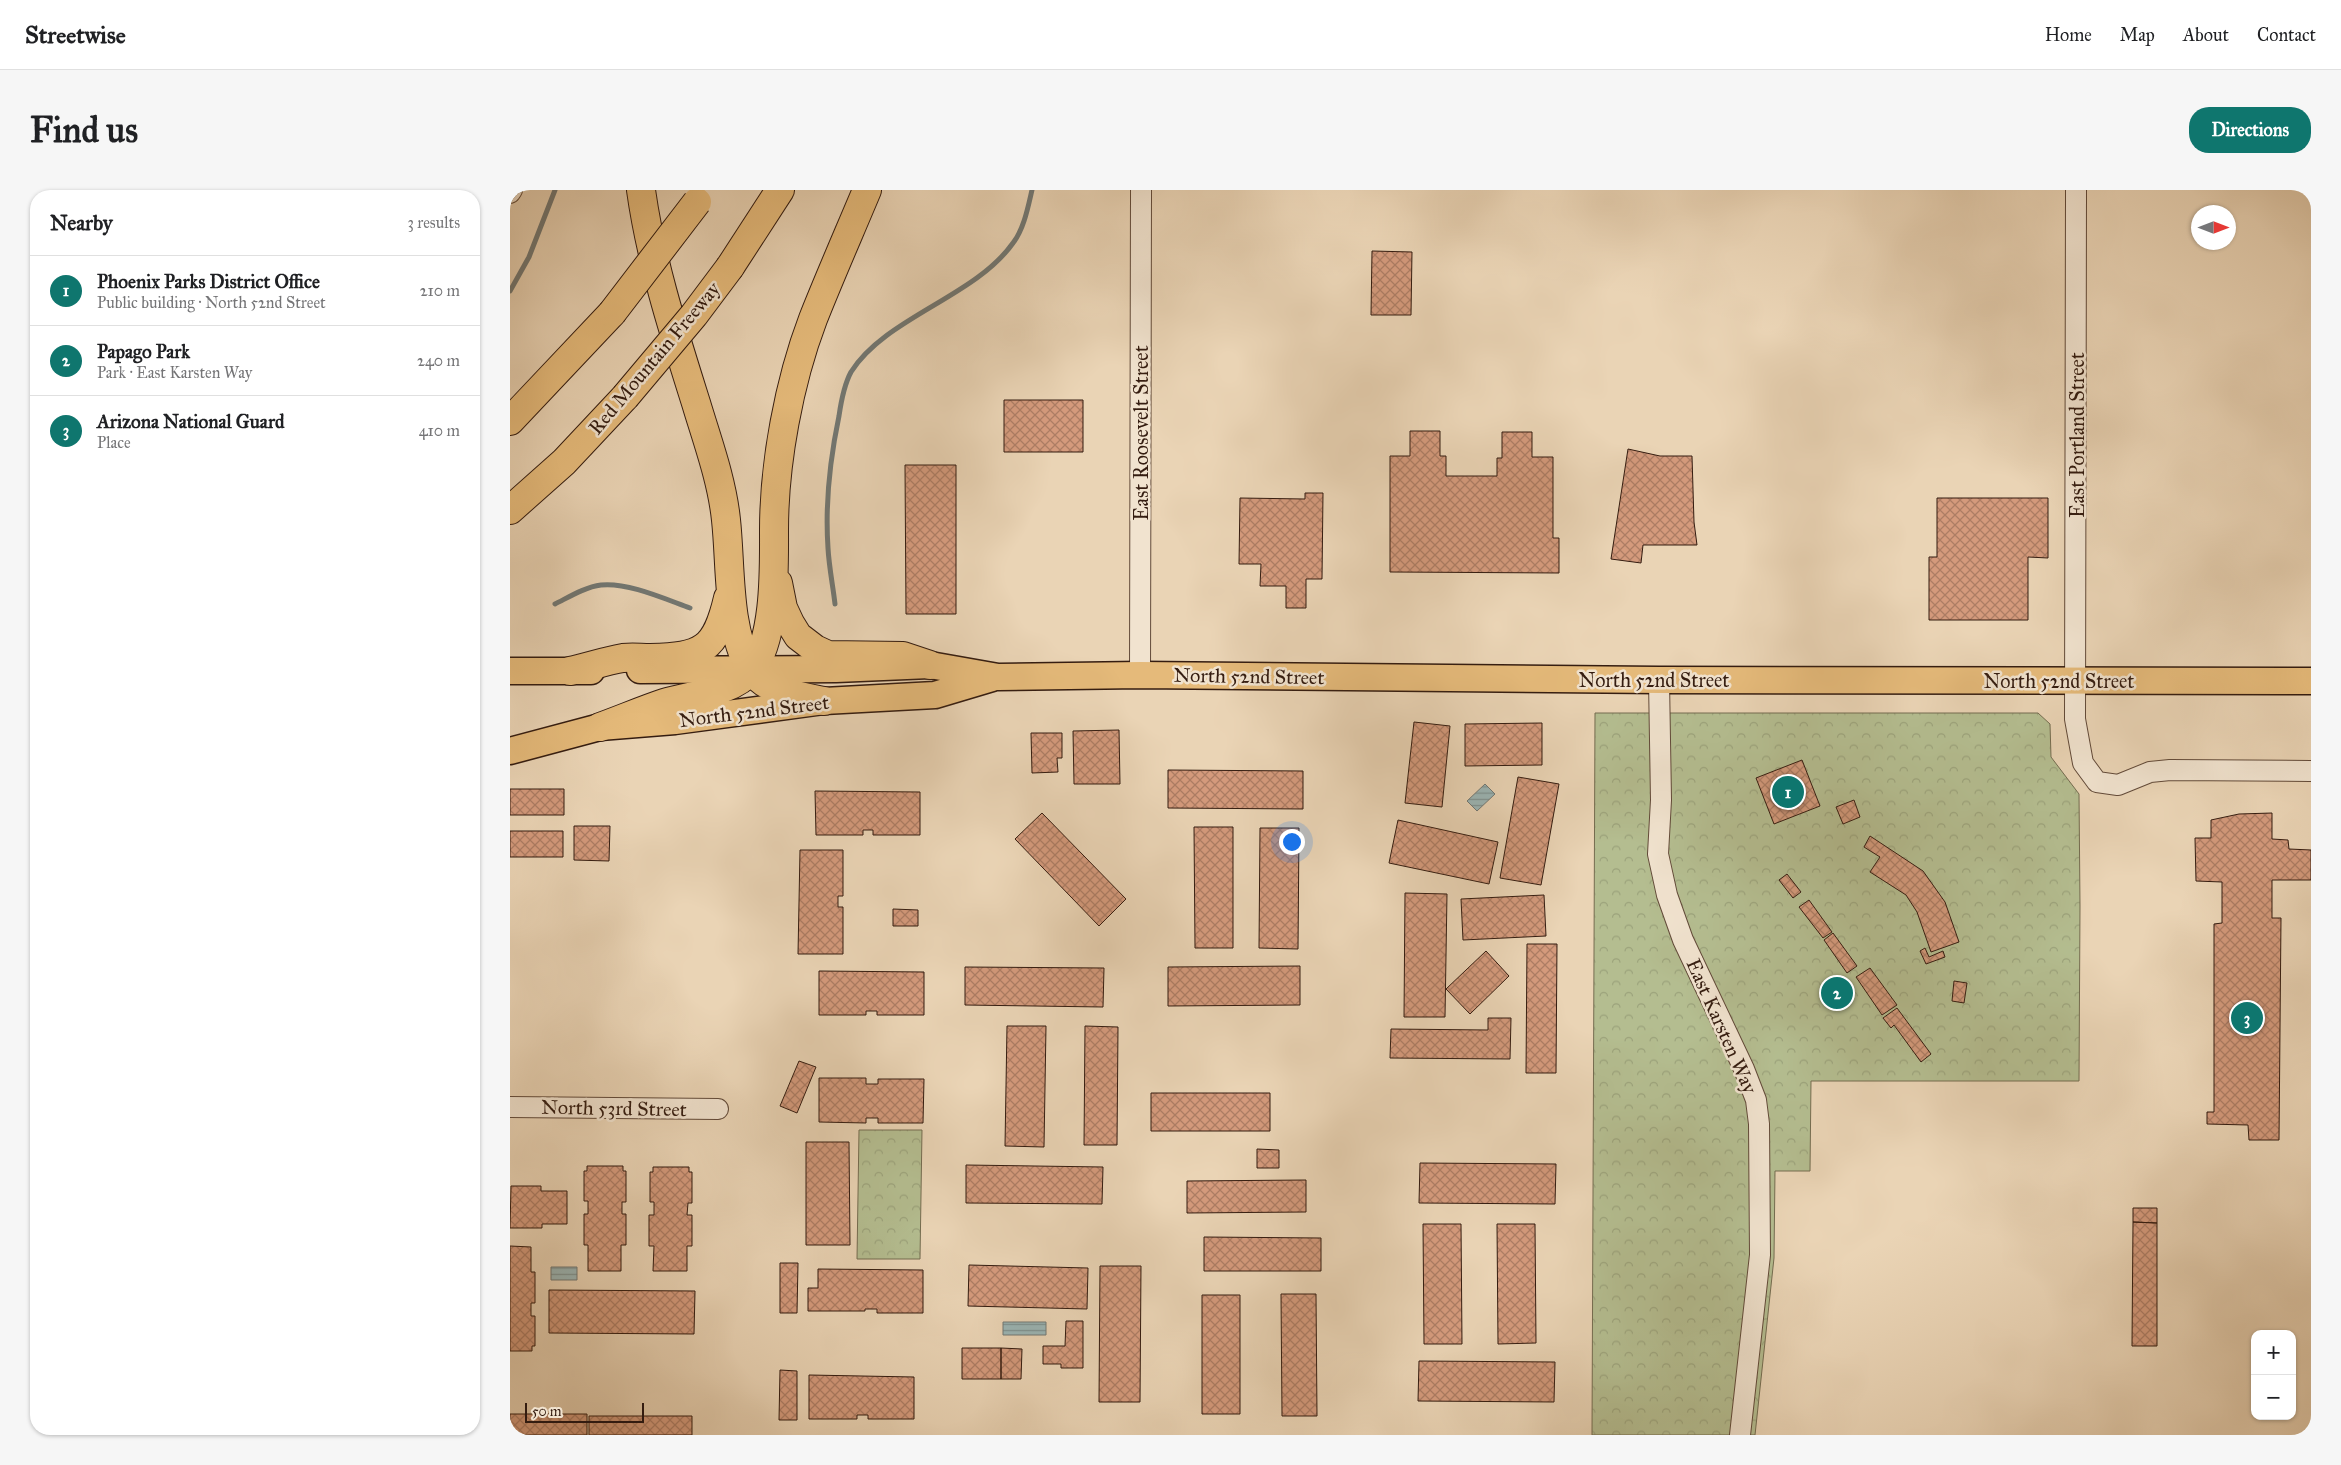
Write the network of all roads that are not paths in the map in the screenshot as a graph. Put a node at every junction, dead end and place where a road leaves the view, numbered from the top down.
1 (641, 190) edge
2 (780, 190) edge
3 (867, 190) edge
4 (1141, 190) edge
5 (2076, 190) edge
6 (701, 196) edge
7 (510, 421) edge
8 (510, 510) edge
9 (775, 572) junction
10 (732, 582) junction
11 (930, 665) junction
12 (752, 670) junction
13 (510, 671) edge
14 (570, 671) junction
15 (1140, 675) junction
16 (998, 677) junction
17 (1659, 680) junction
18 (2076, 680) junction
19 (2311, 681) edge
20 (824, 701) junction
21 (600, 727) junction
22 (510, 751) edge
23 (2311, 771) edge
24 (510, 1106) edge
25 (718, 1109) dead end
26 (1740, 1435) edge

1 - 10 highway
2 - 8 highway, Red Mountain Freeway, bridge
3 - 9 highway
4 - 15 street, East Roosevelt Street
5 - 18 street, East Portland Street
6 - 7 highway, bridge
9 - 11 highway
9 - 12 highway
10 - 12 highway
10 - 14 highway
11 - 12 main road, North 52nd Street
11 - 16 main road, North 52nd Street
12 - 14 main road, North 52nd Street
12 - 20 highway
12 - 21 highway
13 - 14 main road, North 52nd Street
15 - 16 main road, North 52nd Street
15 - 17 main road, North 52nd Street
16 - 20 main road, North 52nd Street
17 - 18 main road, North 52nd Street
17 - 26 street, East Karsten Way
18 - 19 main road, North 52nd Street
18 - 23 street, East Portland Street
20 - 21 main road, North 52nd Street
21 - 22 main road, North 52nd Street
24 - 25 street, North 53rd Street

